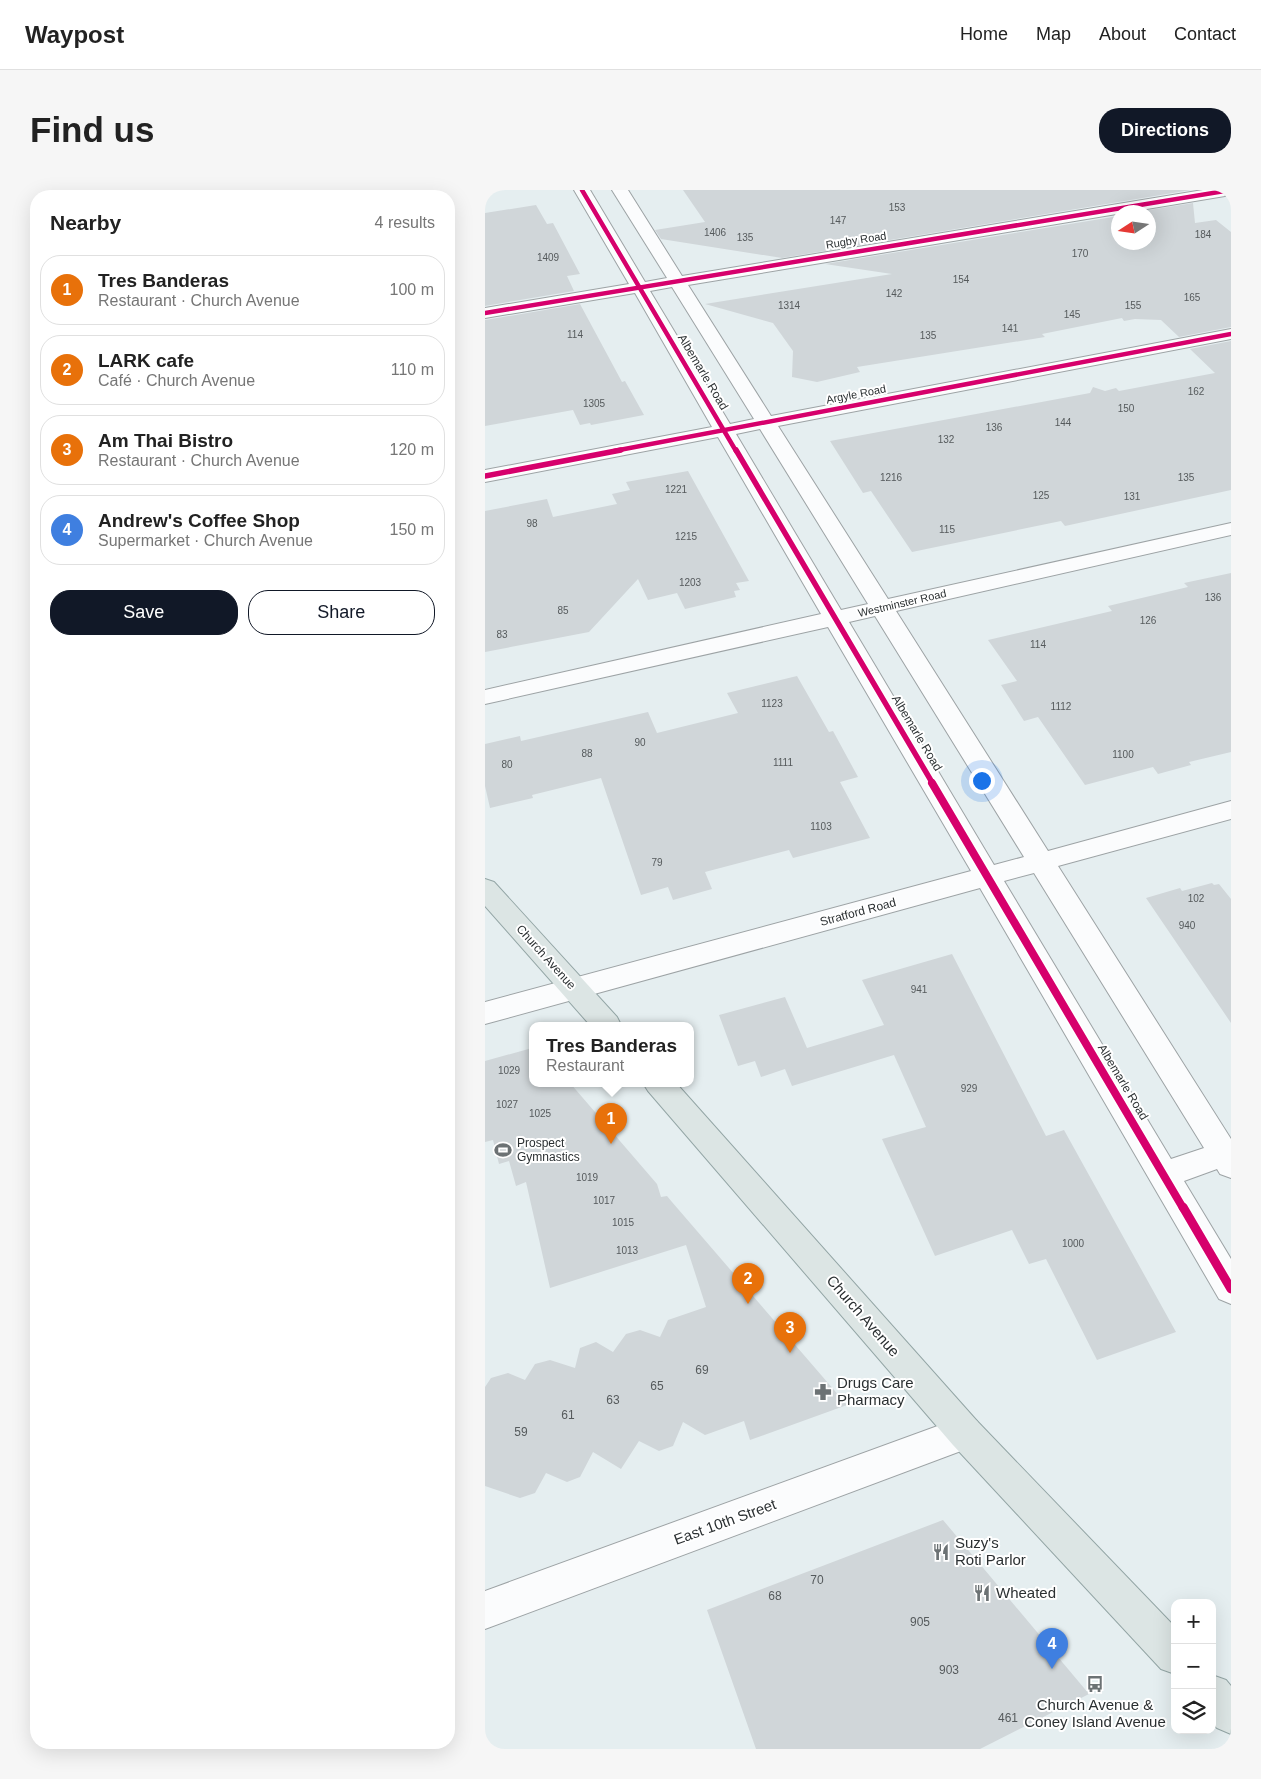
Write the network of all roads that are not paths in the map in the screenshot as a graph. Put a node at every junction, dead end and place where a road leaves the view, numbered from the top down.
1 (582, 190) edge
2 (620, 190) edge
3 (1231, 190) edge
4 (677, 281) junction
5 (640, 288) junction
6 (485, 313) edge
7 (1231, 334) edge
8 (766, 422) junction
9 (724, 430) junction
10 (485, 476) edge
11 (1231, 529) edge
12 (882, 608) junction
13 (835, 618) junction
14 (485, 697) edge
15 (1231, 810) edge
16 (1041, 862) junction
17 (989, 877) junction
18 (485, 888) edge
19 (575, 989) junction
20 (485, 1013) edge
21 (604, 1022) edge
22 (662, 1087) edge
23 (1228, 1160) edge
24 (1165, 1174) junction
25 (1231, 1289) edge
26 (965, 1433) junction
27 (485, 1610) edge
28 (1171, 1651) edge
29 (1216, 1698) edge
30 (1231, 1714) edge

1 - 5 street, Albemarle Road
2 - 4 street, Albemarle Road
3 - 4 street, Rugby Road
4 - 5 street, Rugby Road
4 - 8 street, Albemarle Road
5 - 6 street, Rugby Road
5 - 9 street, Albemarle Road
7 - 8 street, Argyle Road
8 - 9 street, Argyle Road
8 - 12 street, Albemarle Road
9 - 10 street, Argyle Road
9 - 13 street, Albemarle Road
11 - 12 street, Westminster Road
12 - 13 street, Westminster Road
12 - 16 street, Albemarle Road
13 - 14 street, Westminster Road
13 - 17 street, Albemarle Road
15 - 16 street, Stratford Road
16 - 17 street, Stratford Road
16 - 23 street, Albemarle Road
17 - 19 street, Stratford Road
17 - 24 street, Albemarle Road
18 - 19 main road, Church Avenue
19 - 20 street, Stratford Road
19 - 21 main road, Church Avenue
22 - 26 main road, Church Avenue
23 - 24 street
24 - 25 street, Albemarle Road
26 - 27 street, East 10th Street
26 - 28 main road, Church Avenue
29 - 30 main road

